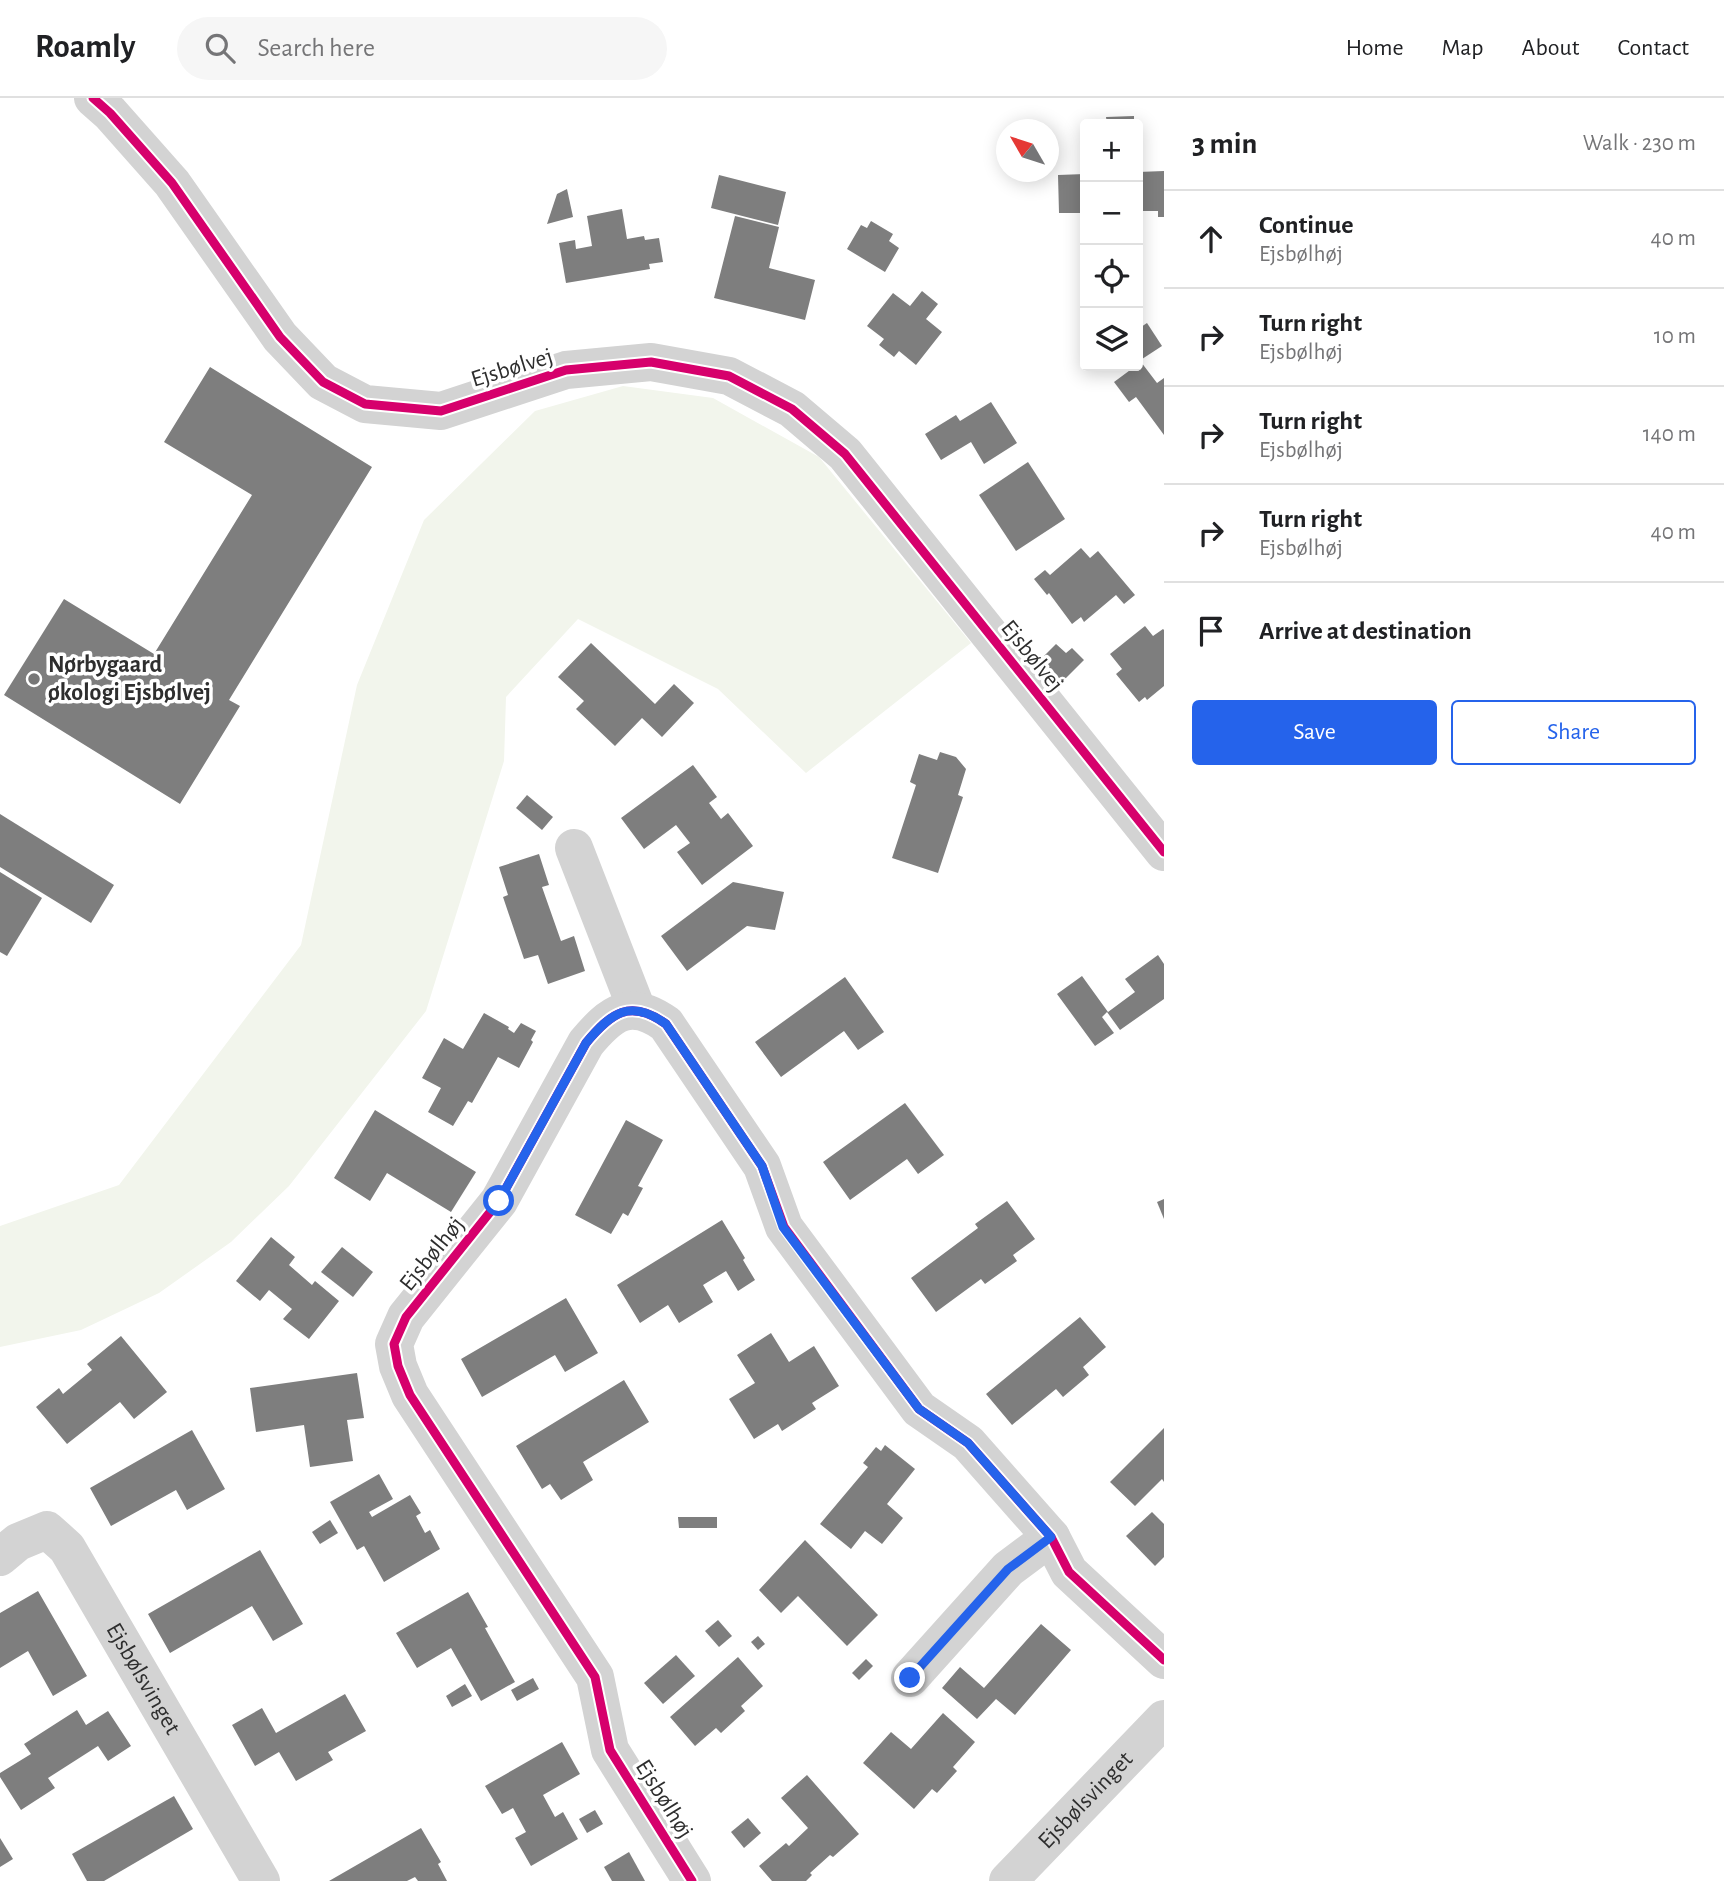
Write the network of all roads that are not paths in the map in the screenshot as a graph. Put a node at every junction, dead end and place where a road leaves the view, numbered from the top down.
1 (93, 98) edge
2 (574, 848) dead end
3 (1164, 852) edge
4 (637, 1010) junction
5 (1051, 1537) junction
6 (0, 1557) edge
7 (1164, 1660) edge
8 (910, 1678) dead end
9 (1164, 1719) edge
10 (261, 1881) edge
11 (692, 1881) edge
12 (1008, 1881) edge

1 - 3 street, Ejsbølvej
2 - 4 street
4 - 5 street
4 - 11 street, Ejsbølhøj
5 - 7 street
5 - 8 street
6 - 10 street, Ejsbølsvinget
9 - 12 street, Ejsbølsvinget

